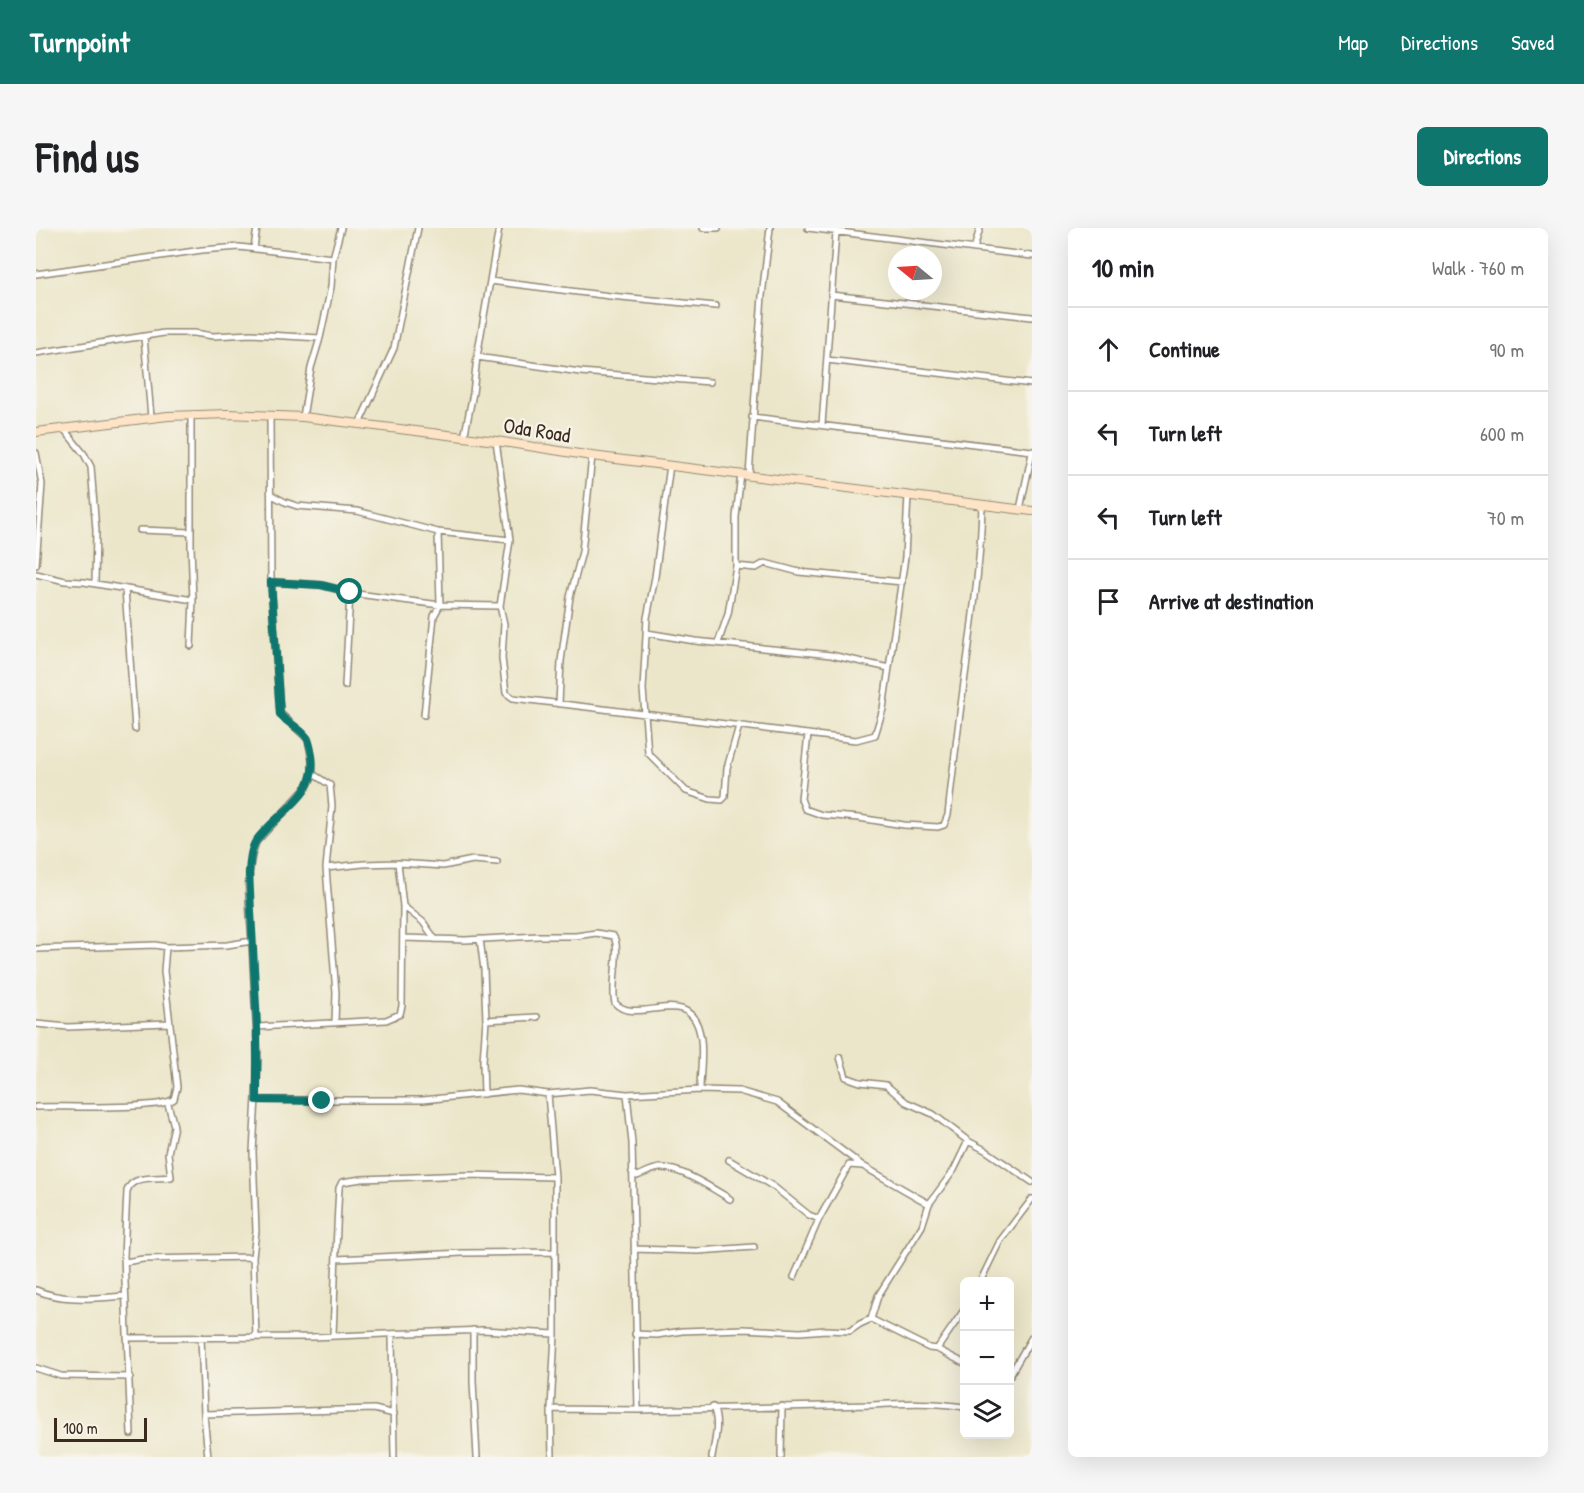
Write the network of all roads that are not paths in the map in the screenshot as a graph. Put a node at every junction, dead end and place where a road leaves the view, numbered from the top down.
1 (257, 228) edge
2 (341, 228) edge
3 (418, 228) edge
4 (499, 228) edge
5 (703, 228) edge
6 (718, 228) edge
7 (770, 228) edge
8 (808, 228) edge
9 (980, 228) edge
10 (836, 232) junction
11 (254, 248) junction
12 (974, 249) junction
13 (1032, 256) edge
14 (333, 258) junction
15 (36, 274) edge
16 (490, 281) junction
17 (831, 295) junction
18 (716, 306) dead end
19 (1032, 317) edge
20 (144, 337) junction
21 (320, 338) junction
22 (36, 353) edge
23 (477, 357) junction
24 (827, 360) junction
25 (710, 382) dead end
26 (1032, 384) edge
27 (191, 415) junction
28 (270, 415) junction
29 (151, 417) junction
30 (303, 417) junction
31 (752, 417) junction
32 (359, 424) junction
33 (822, 425) junction
34 (63, 428) junction
35 (36, 432) edge
36 (464, 438) junction
37 (495, 441) junction
38 (1032, 452) edge
39 (36, 453) edge
40 (592, 456) junction
41 (670, 465) junction
42 (745, 474) junction
43 (272, 495) junction
44 (908, 495) junction
45 (982, 504) junction
46 (1020, 509) junction
47 (1032, 511) edge
48 (140, 530) dead end
49 (191, 532) junction
50 (438, 532) junction
51 (510, 540) junction
52 (36, 565) edge
53 (736, 567) junction
54 (36, 574) edge
55 (271, 582) junction
56 (902, 582) junction
57 (95, 584) junction
58 (125, 589) junction
59 (350, 592) junction
60 (193, 600) junction
61 (440, 605) junction
62 (500, 606) junction
63 (647, 633) junction
64 (718, 643) junction
65 (191, 646) dead end
66 (889, 668) junction
67 (345, 686) dead end
68 (559, 704) junction
69 (424, 715) dead end
70 (646, 716) junction
71 (739, 726) junction
72 (135, 729) dead end
73 (808, 734) junction
74 (313, 774) junction
75 (497, 862) dead end
76 (398, 863) junction
77 (327, 868) junction
78 (403, 906) junction
79 (404, 938) junction
80 (435, 939) junction
81 (480, 939) junction
82 (252, 941) junction
83 (166, 947) junction
84 (36, 948) edge
85 (537, 1017) dead end
86 (486, 1020) junction
87 (335, 1022) junction
88 (168, 1023) junction
89 (36, 1024) edge
90 (257, 1027) junction
91 (840, 1057) dead end
92 (700, 1090) junction
93 (484, 1094) junction
94 (548, 1094) junction
95 (627, 1094) junction
96 (257, 1100) junction
97 (168, 1104) junction
98 (36, 1107) edge
99 (968, 1141) junction
100 (729, 1160) dead end
101 (863, 1166) junction
102 (632, 1172) junction
103 (555, 1177) junction
104 (1032, 1182) edge
105 (730, 1199) dead end
106 (1032, 1199) edge
107 (929, 1204) junction
108 (819, 1219) junction
109 (754, 1246) dead end
110 (634, 1249) junction
111 (554, 1252) junction
112 (253, 1257) junction
113 (337, 1259) junction
114 (125, 1263) junction
115 (794, 1277) dead end
116 (982, 1277) edge
117 (36, 1290) edge
118 (124, 1296) junction
119 (960, 1315) edge
120 (871, 1319) junction
121 (473, 1330) junction
122 (555, 1334) junction
123 (635, 1334) junction
124 (333, 1335) junction
125 (393, 1335) junction
126 (256, 1336) junction
127 (201, 1337) junction
128 (1032, 1337) edge
129 (128, 1338) junction
130 (938, 1349) junction
131 (960, 1362) edge
132 (36, 1368) edge
133 (1014, 1368) edge
134 (130, 1377) junction
135 (394, 1404) junction
136 (782, 1406) junction
137 (960, 1406) edge
138 (713, 1407) junction
139 (551, 1409) junction
140 (638, 1410) junction
141 (385, 1412) junction
142 (204, 1414) junction
143 (394, 1414) junction
144 (131, 1434) dead end
145 (208, 1457) edge
146 (394, 1457) edge
147 (477, 1457) edge
148 (552, 1457) edge
149 (712, 1457) edge
150 (781, 1457) edge

1 - 11 street
2 - 14 street
3 - 32 street
4 - 16 street
5 - 6 street
7 - 31 street
8 - 10 street
9 - 12 street
10 - 12 street
10 - 17 street
11 - 14 street
11 - 15 street
12 - 13 street
14 - 21 street
16 - 18 street
16 - 23 street
17 - 19 street
17 - 24 street
20 - 21 street
20 - 22 street
20 - 29 street
21 - 30 street
23 - 25 street
23 - 36 street
24 - 26 street
24 - 33 street
27 - 28 street, Oda Road
27 - 29 street, Oda Road
27 - 49 street
28 - 30 street, Oda Road
28 - 43 street
29 - 34 street, Oda Road
30 - 32 street, Oda Road
31 - 33 street
31 - 42 street
32 - 36 street, Oda Road
33 - 38 street
34 - 35 street, Oda Road
34 - 57 street
36 - 37 street, Oda Road
37 - 40 street, Oda Road
37 - 51 street
38 - 46 street
39 - 52 street
40 - 41 street, Oda Road
40 - 68 street
41 - 42 street, Oda Road
41 - 63 street
42 - 44 street, Oda Road
42 - 53 street
43 - 50 street
43 - 55 street
44 - 45 street, Oda Road
44 - 56 street
45 - 46 street, Oda Road
45 - 73 street
46 - 47 street, Oda Road
48 - 49 street
49 - 60 street
50 - 51 street
50 - 61 street
51 - 62 street
53 - 56 street
53 - 64 street
54 - 57 street
55 - 59 street
55 - 74 street
56 - 66 street
57 - 58 street
58 - 60 street
58 - 72 street
59 - 61 street
59 - 67 street
60 - 65 street
61 - 62 street
61 - 69 street
62 - 68 street
63 - 64 street
63 - 70 street
64 - 66 street
66 - 73 street
68 - 70 street
70 - 71 street
70 - 71 street
71 - 73 street
74 - 77 street
74 - 82 street
75 - 76 street
76 - 77 street
76 - 78 street
77 - 87 street
78 - 79 street
78 - 80 street
79 - 80 street
79 - 87 street
80 - 81 street
81 - 86 street
81 - 92 street
82 - 83 street
82 - 90 street
83 - 84 street
83 - 88 street
85 - 86 street
86 - 93 street
87 - 90 street
88 - 89 street
88 - 97 street
90 - 96 street
91 - 99 street
92 - 95 street
92 - 101 street
93 - 94 street
93 - 96 street
94 - 95 street
94 - 103 street
95 - 102 street
96 - 112 street
97 - 98 street
97 - 114 street
99 - 104 street
99 - 107 street
100 - 108 street
101 - 107 street
101 - 108 street
102 - 105 street
102 - 110 street
103 - 111 street
103 - 113 street
106 - 116 street
107 - 120 street
108 - 115 street
109 - 110 street
110 - 123 street
111 - 113 street
111 - 122 street
112 - 114 street
112 - 126 street
113 - 124 street
114 - 118 street
117 - 118 street
118 - 129 street
119 - 130 street
120 - 123 street
120 - 130 street
121 - 122 street
121 - 125 street
121 - 147 street
122 - 139 street
123 - 140 street
124 - 125 street
124 - 126 street
125 - 135 street
126 - 127 street
127 - 129 street
127 - 142 street
128 - 133 street
129 - 134 street
130 - 131 street
132 - 134 street
134 - 144 street
135 - 141 street
135 - 143 street
136 - 137 street
136 - 138 street
136 - 150 street
138 - 140 street
138 - 149 street
139 - 140 street
139 - 148 street
141 - 142 street
141 - 143 street
142 - 145 street
143 - 146 street

